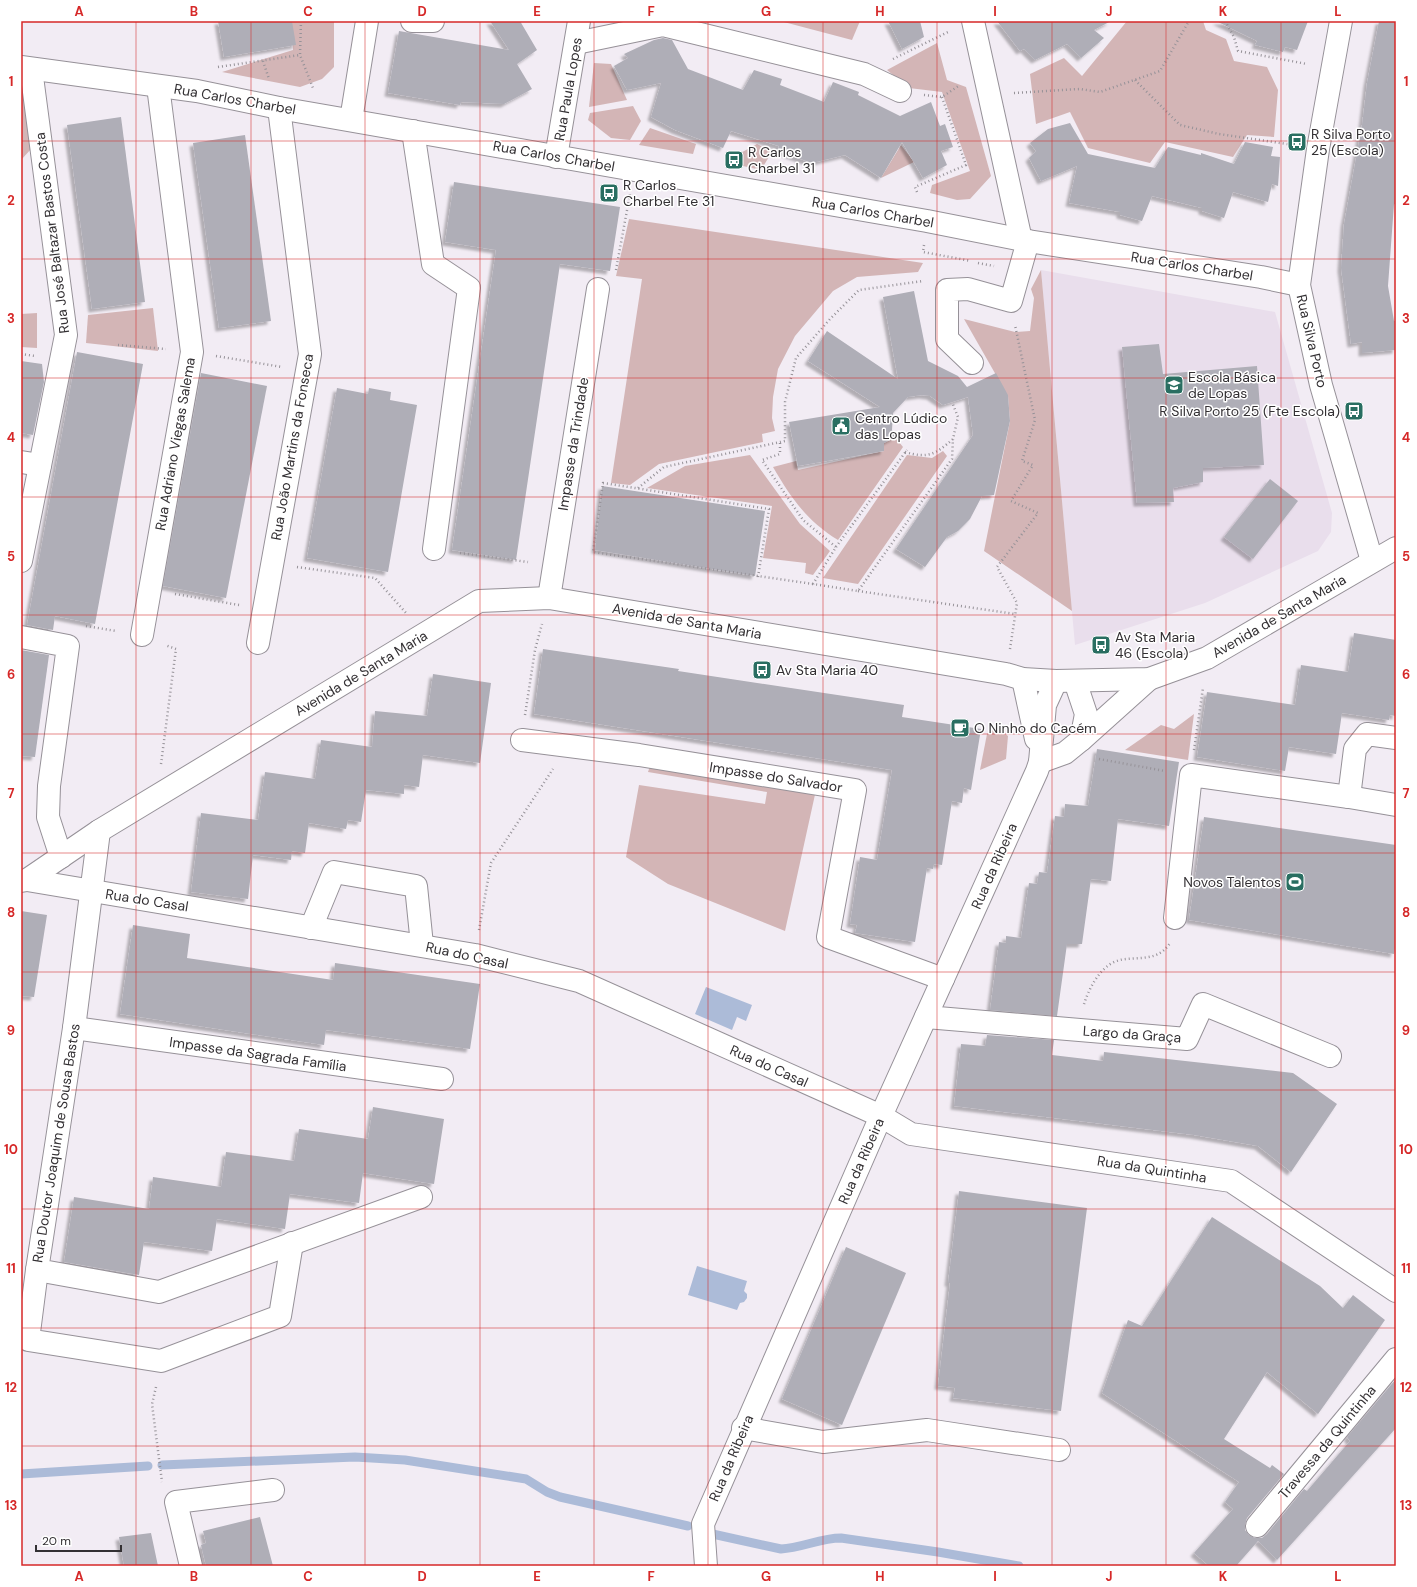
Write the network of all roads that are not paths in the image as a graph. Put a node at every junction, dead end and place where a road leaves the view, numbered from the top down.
1 (367, 21) edge
2 (412, 21) edge
3 (433, 21) edge
4 (579, 21) edge
5 (1341, 21) edge
6 (964, 24) edge
7 (576, 43) junction
8 (26, 68) edge
9 (158, 86) junction
10 (909, 92) road end
11 (279, 108) junction
12 (351, 120) junction
13 (413, 132) junction
14 (556, 157) junction
15 (1024, 240) junction
16 (1299, 285) junction
17 (598, 289) road end
18 (972, 363) dead end
19 (31, 464) edge
20 (1396, 548) edge
21 (434, 549) road end
22 (21, 561) edge
23 (1372, 561) junction
24 (549, 598) junction
25 (142, 635) road end
26 (21, 637) edge
27 (258, 643) dead end
28 (1014, 677) junction
29 (1149, 679) junction
30 (1066, 681) junction
31 (1396, 738) edge
32 (522, 740) dead end
33 (1073, 747) junction
34 (1040, 762) junction
35 (1349, 797) junction
36 (1396, 805) edge
37 (99, 831) junction
38 (61, 857) junction
39 (24, 881) edge
40 (92, 891) junction
41 (1175, 918) road end
42 (311, 928) junction
43 (422, 945) junction
44 (943, 979) junction
45 (926, 1017) junction
46 (74, 1028) junction
47 (1330, 1056) dead end
48 (442, 1080) dead end
49 (881, 1116) junction
50 (422, 1197) dead end
51 (292, 1243) junction
52 (36, 1270) junction
53 (1396, 1291) edge
54 (1396, 1359) edge
55 (743, 1428) junction
56 (1059, 1450) dead end
57 (273, 1490) dead end
58 (1257, 1526) dead end
59 (191, 1566) edge
60 (706, 1566) edge

1 - 12 street
2 - 3 street
4 - 7 street, Rua Paula Lopes
5 - 16 street, Rua Silva Porto
6 - 15 street
7 - 10 street
7 - 14 street, Rua Paula Lopes
8 - 9 street, Rua Carlos Charbel
8 - 19 street, Rua José Baltazar Bastos Costa
9 - 11 street, Rua Carlos Charbel
9 - 25 street, Rua Adriano Viegas Salema
11 - 12 street, Rua Carlos Charbel
11 - 27 street, Rua João Martins da Fonseca
12 - 13 street, Rua Carlos Charbel
13 - 14 street, Rua Carlos Charbel
13 - 21 street
14 - 15 street, Rua Carlos Charbel
15 - 16 street, Rua Carlos Charbel
15 - 18 street
16 - 23 street, Rua Silva Porto
17 - 24 street, Impasse da Trindade
19 - 22 street, Rua José Baltazar Bastos Costa
20 - 23 street, Avenida de Santa Maria
23 - 29 street, Avenida de Santa Maria
24 - 28 street, Avenida de Santa Maria
24 - 37 street, Avenida de Santa Maria
26 - 38 street
28 - 30 street, Avenida de Santa Maria
28 - 34 street
29 - 30 street, Avenida de Santa Maria
29 - 33 street
30 - 33 street
30 - 34 street, Rua da Ribeira
31 - 35 street
32 - 44 street, Impasse do Salvador
33 - 34 street
34 - 44 street, Rua da Ribeira
35 - 36 street
35 - 41 street
37 - 38 street, Avenida de Santa Maria
37 - 40 street, Rua Doutor Joaquim de Sousa Bastos
38 - 39 street, Avenida de Santa Maria
39 - 40 street, Rua do Casal
40 - 42 street, Rua do Casal
40 - 46 street, Rua Doutor Joaquim de Sousa Bastos
42 - 43 street, Rua do Casal
42 - 43 street
43 - 49 street, Rua do Casal
44 - 45 street, Rua da Ribeira
45 - 47 street, Largo da Graça
45 - 49 street, Rua da Ribeira
46 - 48 street, Impasse da Sagrada Família
46 - 52 street, Rua Doutor Joaquim de Sousa Bastos
49 - 53 street, Rua da Quintinha
49 - 55 street, Rua da Ribeira
50 - 51 street, Rua Doutor Joaquim de Sousa Bastos
51 - 52 street, Rua Doutor Joaquim de Sousa Bastos
51 - 52 street
54 - 58 street, Travessa da Quintinha
55 - 56 street
55 - 60 street, Rua da Ribeira
57 - 59 street

